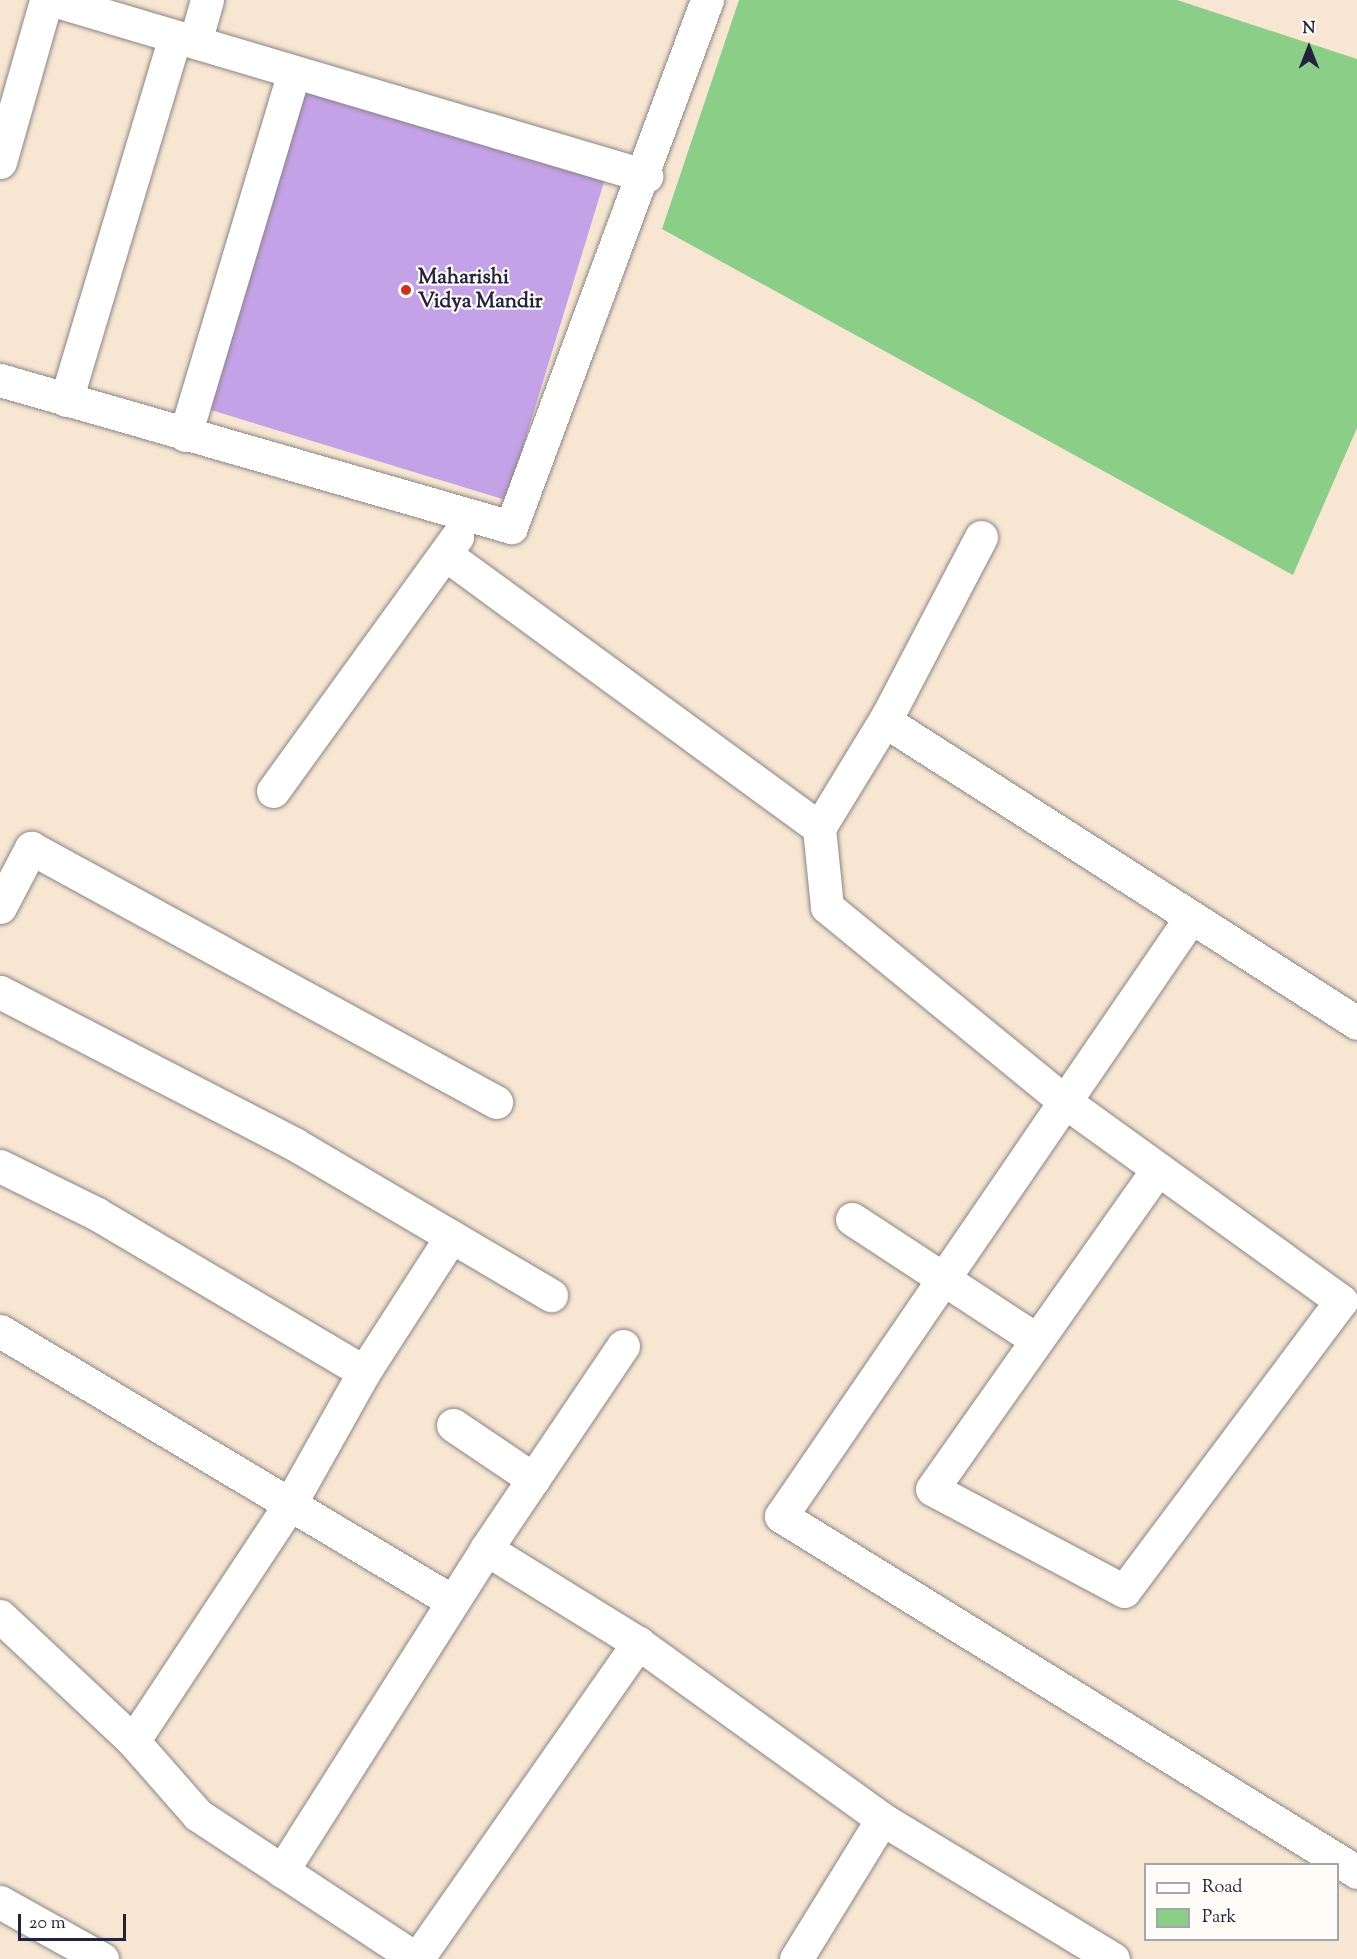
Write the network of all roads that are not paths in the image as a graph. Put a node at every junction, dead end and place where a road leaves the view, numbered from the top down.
1 (207, 0) edge
2 (707, 0) edge
3 (60, 1) edge
4 (185, 40) junction
5 (294, 72) junction
6 (0, 162) edge
7 (646, 176) junction
8 (0, 380) edge
9 (66, 400) junction
10 (185, 435) junction
11 (472, 516) junction
12 (981, 537) dead end
13 (445, 554) junction
14 (888, 715) junction
15 (273, 791) dead end
16 (819, 828) junction
17 (0, 907) edge
18 (1189, 920) junction
19 (0, 992) edge
20 (1357, 1023) edge
21 (1064, 1101) junction
22 (496, 1102) dead end
23 (0, 1166) edge
24 (1156, 1172) junction
25 (852, 1220) dead end
26 (451, 1237) junction
27 (942, 1275) junction
28 (551, 1296) dead end
29 (0, 1331) edge
30 (1034, 1338) junction
31 (623, 1346) dead end
32 (364, 1372) junction
33 (453, 1425) dead end
34 (533, 1479) junction
35 (290, 1504) junction
36 (486, 1549) junction
37 (452, 1601) junction
38 (0, 1616) edge
39 (638, 1643) junction
40 (133, 1741) junction
41 (882, 1819) junction
42 (282, 1872) junction
43 (1357, 1872) edge
44 (0, 1902) edge
45 (102, 1959) edge
46 (416, 1959) edge
47 (796, 1959) edge
48 (1113, 1959) edge

1 - 4 street
2 - 7 street
3 - 4 street
3 - 6 street
4 - 5 street
4 - 9 street
5 - 7 street
5 - 10 street
7 - 11 street
8 - 9 street
9 - 10 street
10 - 11 street
11 - 13 street
12 - 14 street
13 - 15 street
13 - 16 street
14 - 16 street
14 - 18 street
16 - 21 street
17 - 22 street
18 - 20 street
18 - 21 street
19 - 26 street
21 - 24 street
21 - 27 street
23 - 32 street
24 - 30 street
24 - 30 street
25 - 27 street
26 - 28 street
26 - 32 street
27 - 30 street
27 - 43 street
29 - 35 street
31 - 34 street
32 - 35 street
33 - 34 street
34 - 36 street
35 - 37 street
35 - 40 street
36 - 37 street
36 - 39 street
37 - 42 street
38 - 40 street
39 - 41 street
39 - 46 street
40 - 42 street
41 - 47 street
41 - 48 street
42 - 46 street
44 - 45 street

